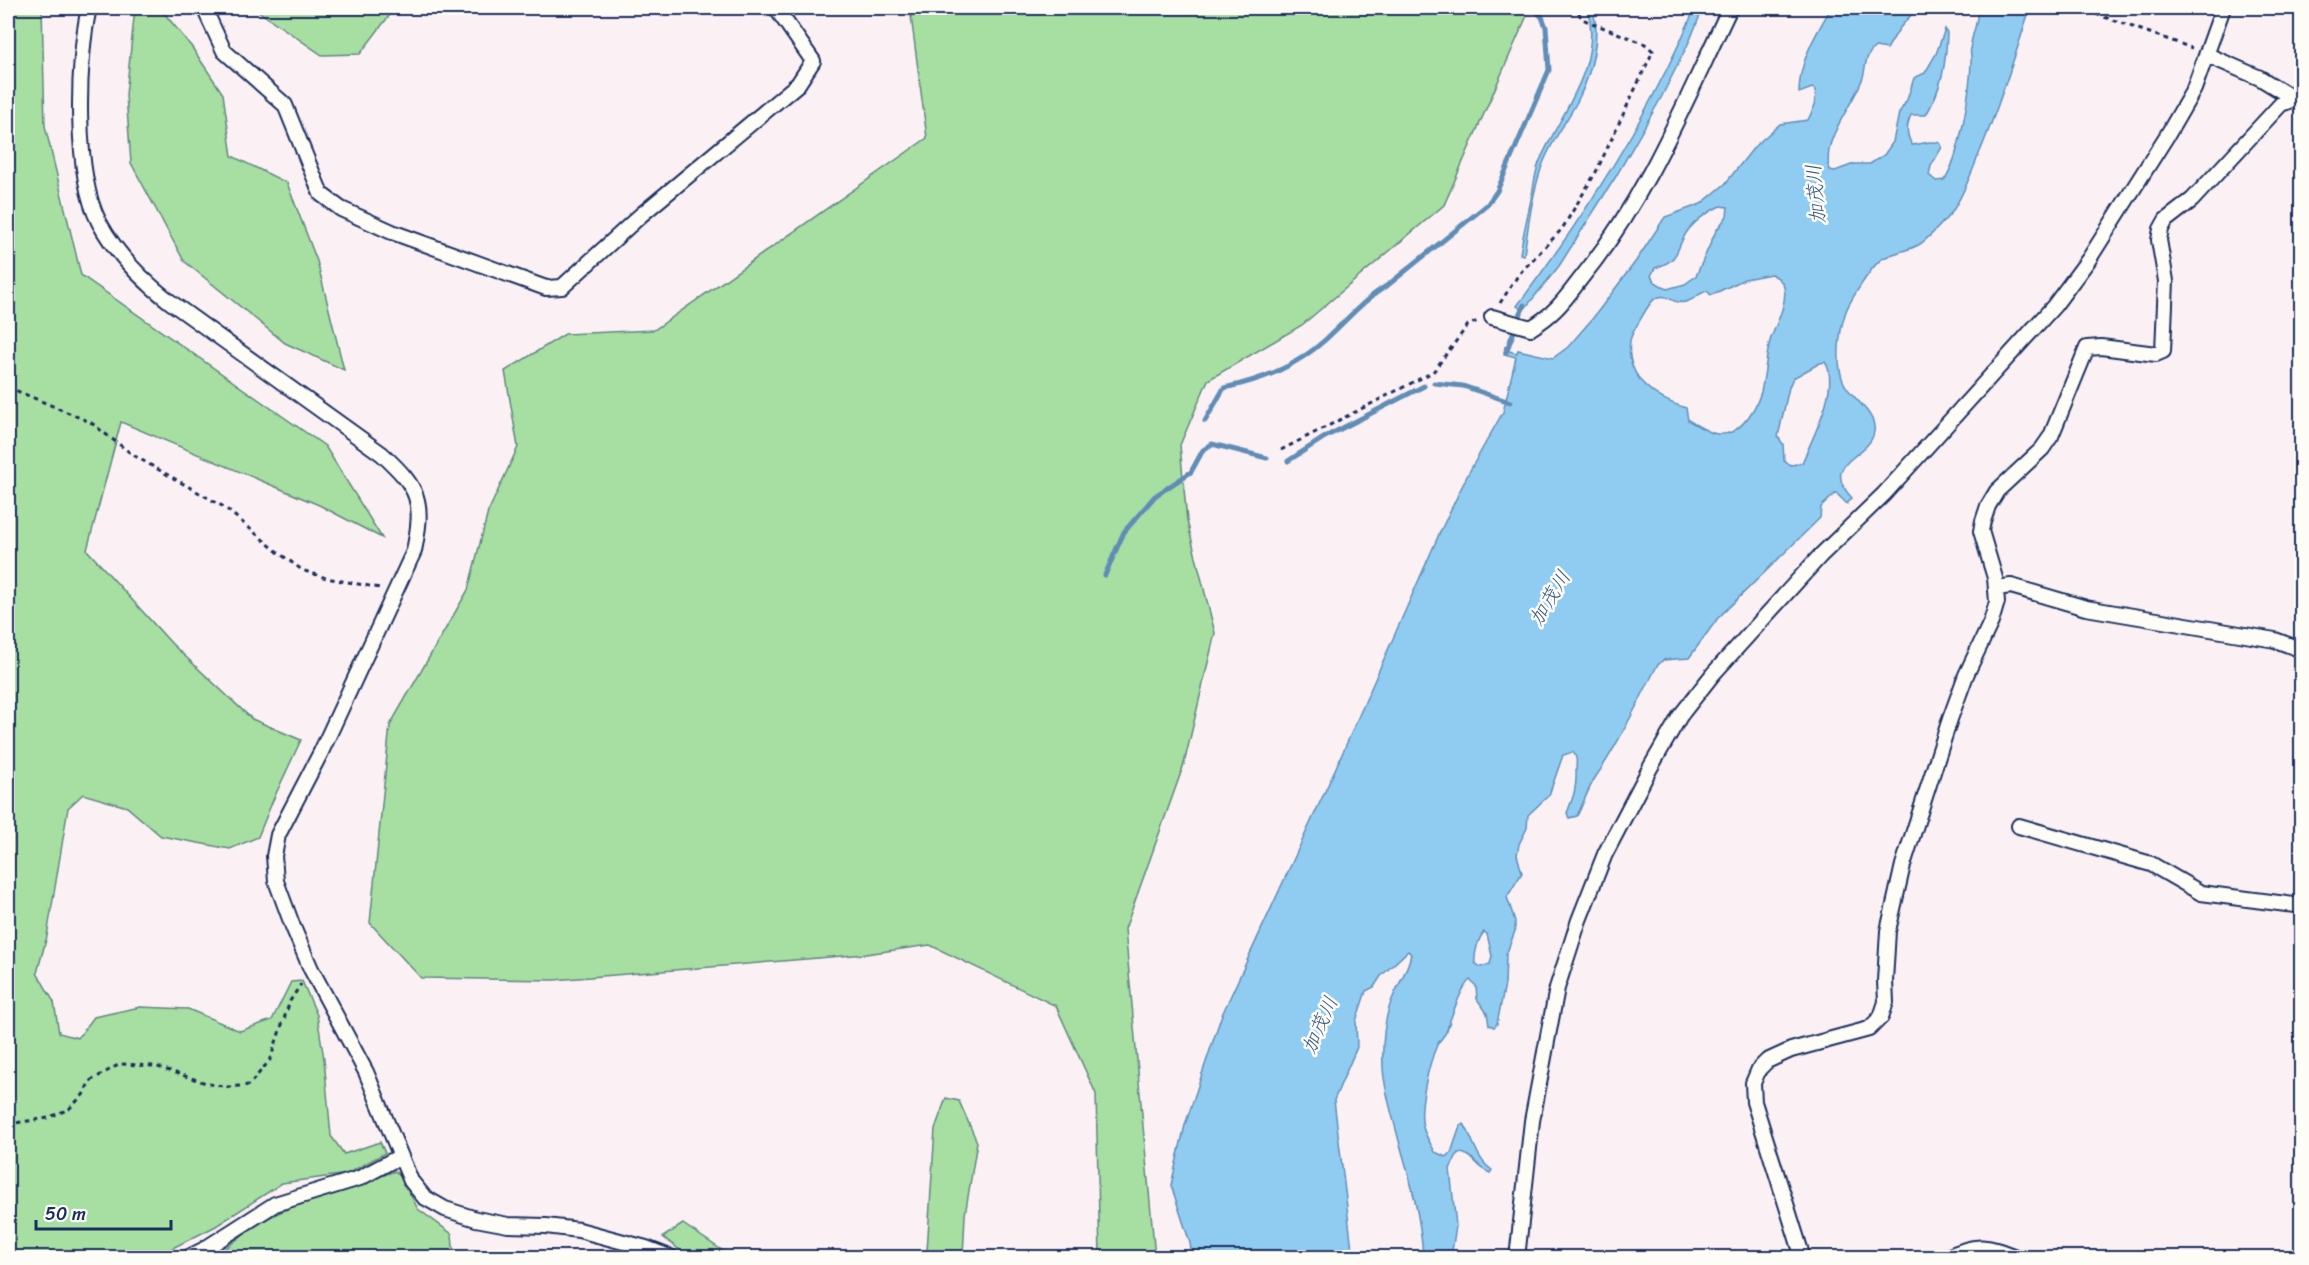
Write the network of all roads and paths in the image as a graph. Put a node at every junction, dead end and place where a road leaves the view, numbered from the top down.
1 (89, 8) edge
2 (204, 8) edge
3 (776, 8) edge
4 (1576, 8) edge
5 (1730, 8) edge
6 (2079, 8) edge
7 (2223, 8) edge
8 (2203, 53) junction
9 (2300, 100) edge
10 (1492, 317) junction
11 (8, 387) edge
12 (1281, 450) dead end
13 (1997, 588) junction
14 (396, 593) junction
15 (2301, 650) edge
16 (2019, 826) dead end
17 (2301, 906) edge
18 (311, 969) junction
19 (8, 1124) edge
20 (399, 1157) junction
21 (187, 1257) edge
22 (672, 1257) edge
23 (1517, 1257) edge
24 (1803, 1257) edge
25 (1946, 1257) edge
26 (2018, 1257) edge

1 - 14 street
2 - 3 street
4 - 10 path
5 - 10 street
6 - 8 path
7 - 8 street
8 - 9 street
8 - 23 street
9 - 13 street
10 - 12 path
11 - 14 path
13 - 15 street
13 - 24 street
14 - 18 street
16 - 17 street
18 - 19 path
18 - 20 street
20 - 21 street
20 - 22 street
25 - 26 street

